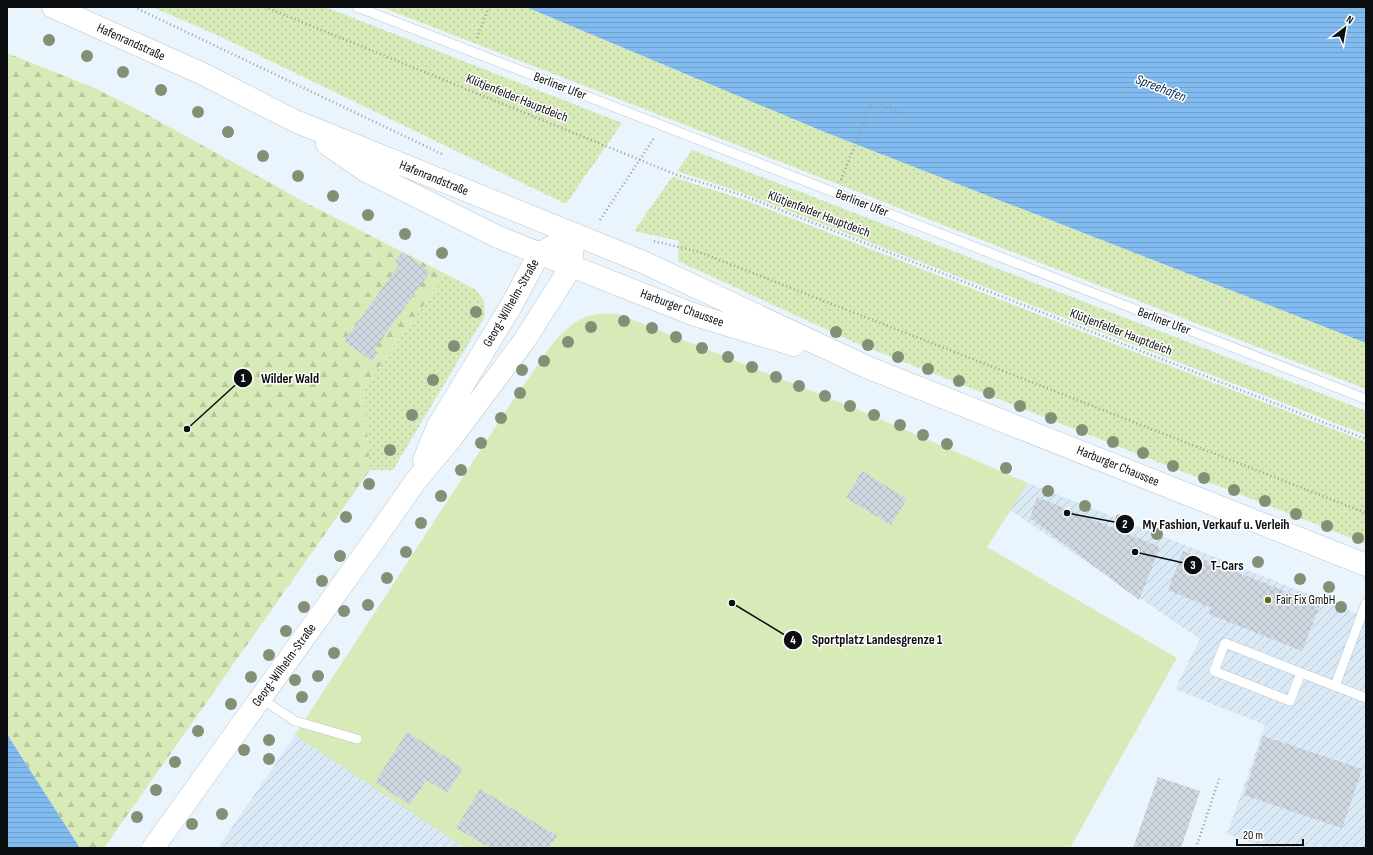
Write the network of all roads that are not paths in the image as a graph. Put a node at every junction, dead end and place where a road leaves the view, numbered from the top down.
1 (53, 7) edge
2 (357, 7) edge
3 (295, 121) junction
4 (574, 234) junction
5 (498, 237) joint
6 (539, 254) junction
7 (571, 267) junction
8 (869, 368) junction
9 (1366, 399) edge
10 (415, 482) junction
11 (1366, 565) edge
12 (1366, 603) edge
13 (1301, 673) junction
14 (1335, 686) junction
15 (260, 698) junction
16 (1366, 698) edge
17 (358, 739) dead end
18 (152, 848) edge

1 - 3 main road, Hafenrandstraße
2 - 9 lane, Berliner Ufer
3 - 4 main road, Hafenrandstraße
3 - 5 main road, Hafenrandstraße
4 - 6 main road, Georg-Wilhelm-Straße
4 - 7 main road, Georg-Wilhelm-Straße
4 - 8 main road, Harburger Chaussee
5 - 6 main road, Harburger Chaussee
6 - 7 main road, Harburger Chaussee
6 - 10 main road, Georg-Wilhelm-Straße
7 - 8 main road, Harburger Chaussee
7 - 10 main road, Georg-Wilhelm-Straße
8 - 11 main road, Harburger Chaussee
10 - 15 main road, Georg-Wilhelm-Straße
12 - 14 lane
13 - 13 lane
13 - 14 lane
14 - 16 lane
15 - 17 lane
15 - 18 main road, Georg-Wilhelm-Straße

